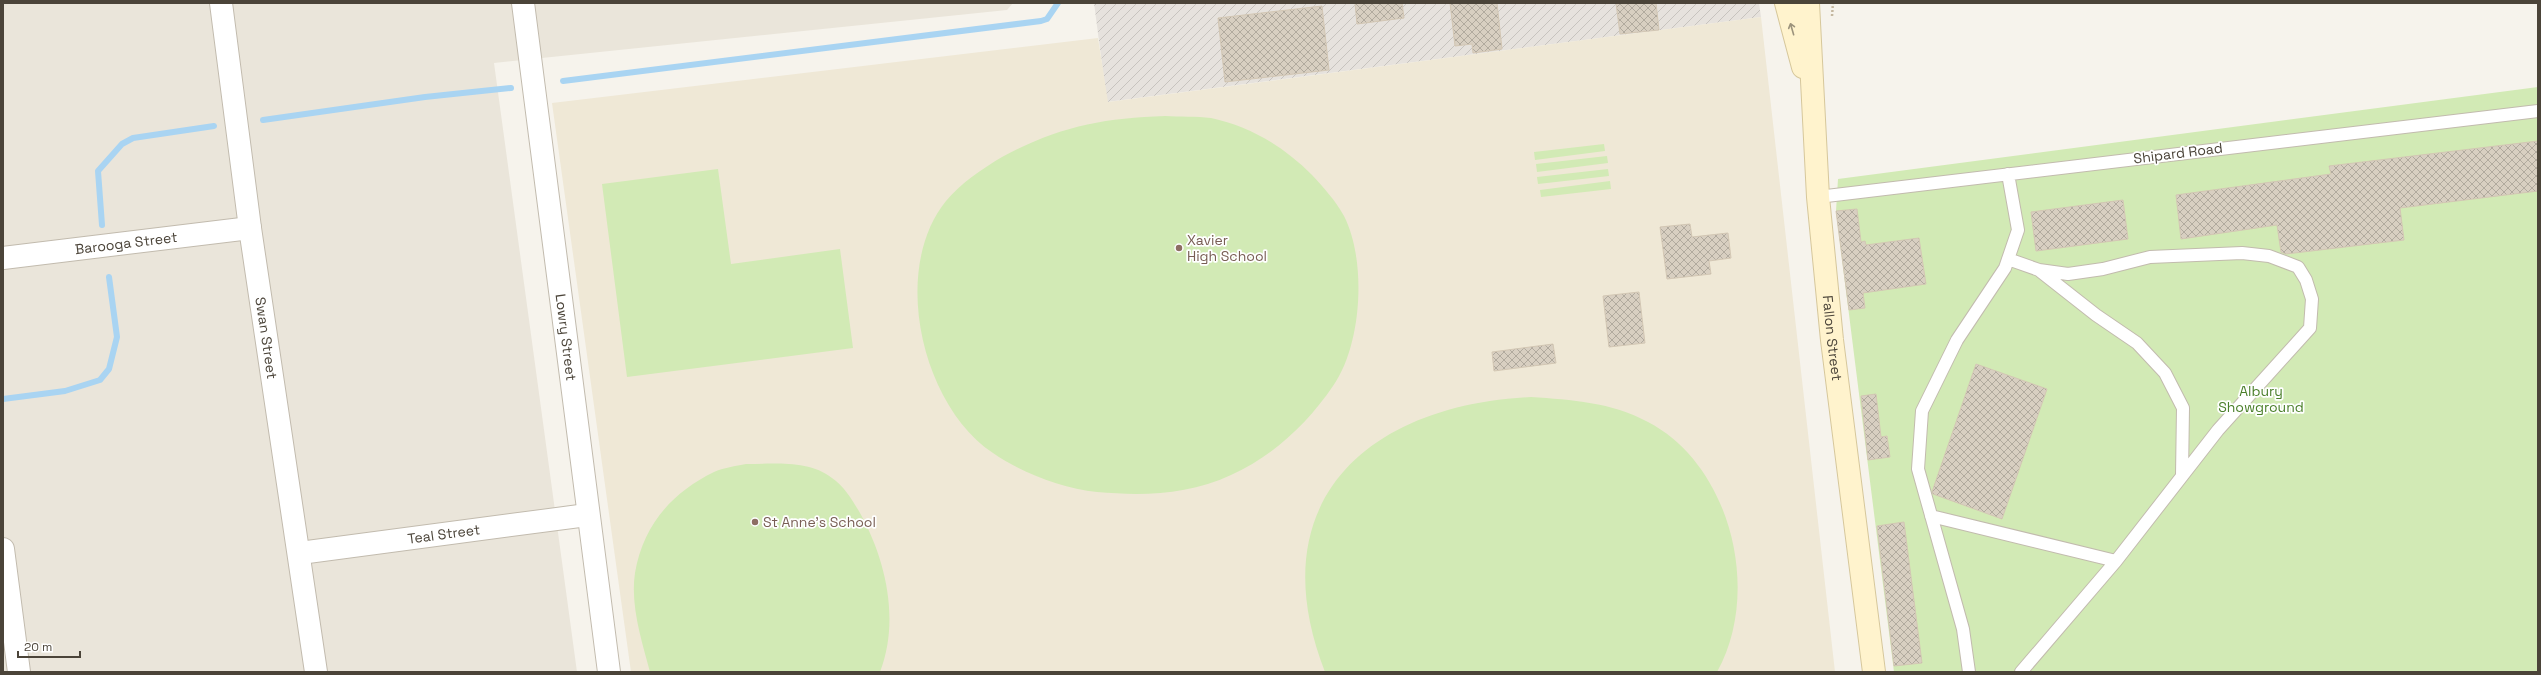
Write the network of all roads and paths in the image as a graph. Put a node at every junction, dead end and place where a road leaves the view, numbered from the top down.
1 (221, 3) edge
2 (523, 3) edge
3 (1786, 3) edge
4 (1808, 3) edge
5 (1814, 107) junction
6 (2538, 111) edge
7 (2008, 174) junction
8 (1818, 197) junction
9 (250, 228) junction
10 (3, 258) edge
11 (2008, 259) junction
12 (2039, 270) junction
13 (2182, 475) junction
14 (587, 515) junction
15 (1931, 516) junction
16 (3, 549) edge
17 (300, 553) junction
18 (2116, 561) junction
19 (19, 672) edge
20 (316, 672) edge
21 (608, 672) edge
22 (1874, 672) edge
23 (1968, 672) edge
24 (2021, 672) edge

1 - 9 street, Swan Street
2 - 14 street, Lowry Street
5 -> 3 street
4 - 5 street, Fallon Street
5 - 8 street, Fallon Street
6 - 7 lane, Shipard Road
7 - 8 lane, Shipard Road
7 - 11 lane
8 - 22 street, Fallon Street
9 - 10 street, Barooga Street
9 - 17 street, Swan Street
11 - 12 lane
11 - 15 lane
12 - 13 lane
12 - 13 lane
13 - 18 lane
14 - 17 street, Teal Street
14 - 21 street, Lowry Street
15 - 18 lane
15 - 23 lane
16 - 19 street
17 - 20 street, Swan Street
18 - 24 lane

